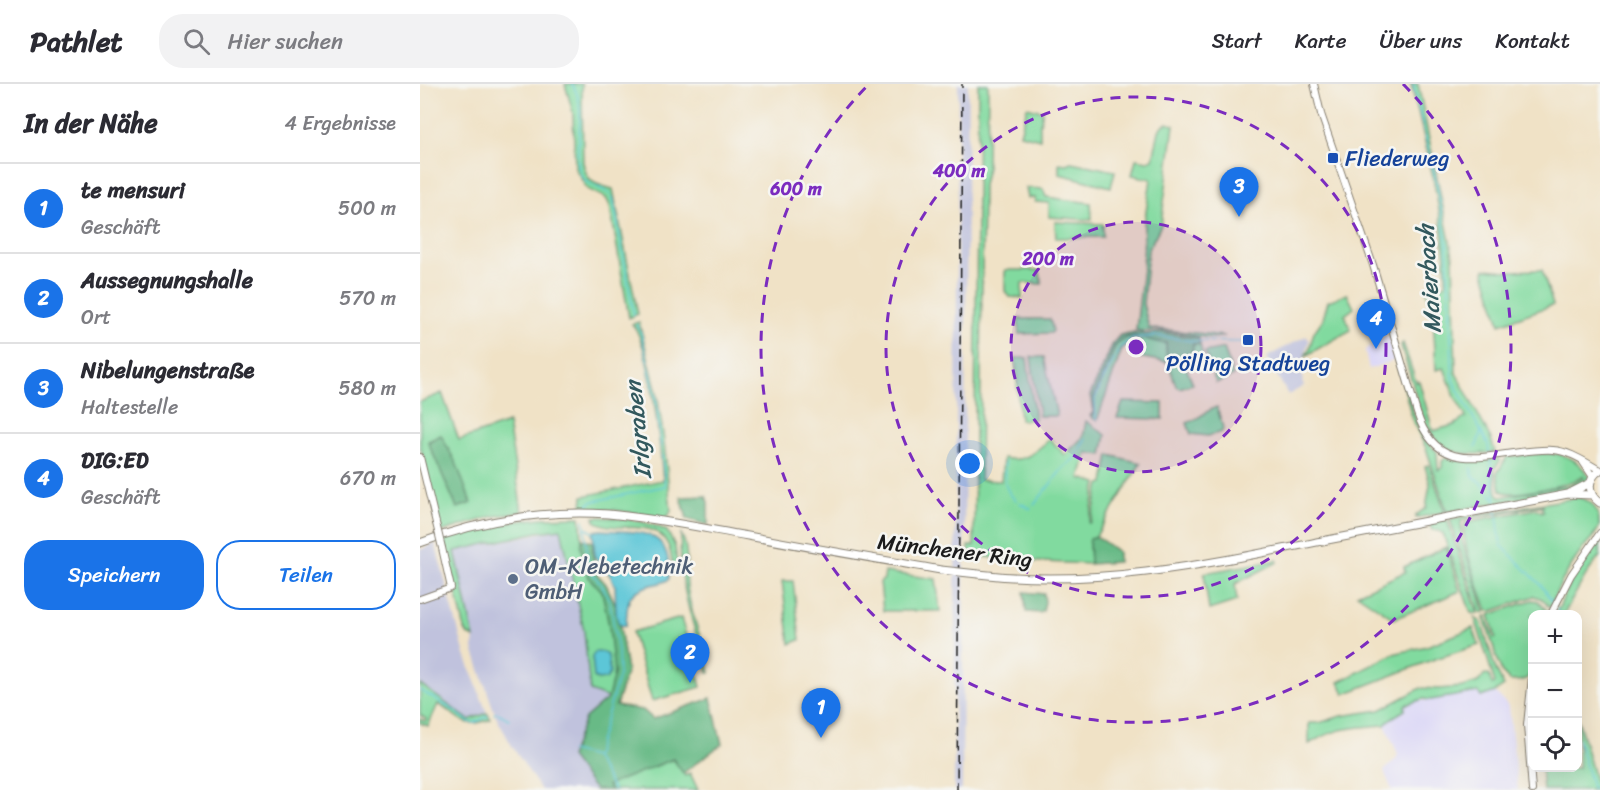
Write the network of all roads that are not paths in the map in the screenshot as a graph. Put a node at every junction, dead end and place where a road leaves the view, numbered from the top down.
1 (1314, 84) edge
2 (420, 457) edge
3 (1583, 462) junction
4 (1600, 470) edge
5 (1592, 480) junction
6 (1568, 494) junction
7 (1592, 495) junction
8 (1600, 503) edge
9 (1600, 533) edge
10 (420, 543) edge
11 (420, 599) edge
12 (1553, 610) edge
13 (1529, 718) edge
14 (1532, 790) edge

1 - 3 street
2 - 11 street, bridge
3 - 4 street
3 - 5 street
4 - 5 main road
5 - 6 main road
5 - 7 main road
6 - 7 main road
6 - 10 main road, Münchener Ring, bridge
7 - 8 main road
9 - 12 street
13 - 14 street

